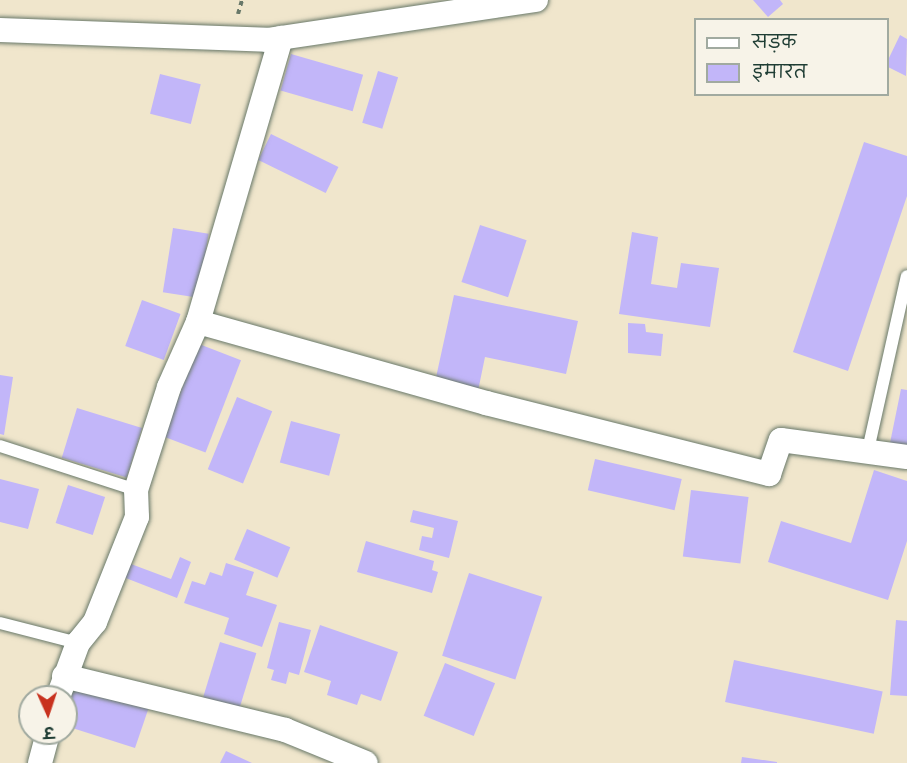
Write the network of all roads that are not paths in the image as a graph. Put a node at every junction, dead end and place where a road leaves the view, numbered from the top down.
1 (536, 0) edge
2 (0, 30) edge
3 (281, 38) junction
4 (907, 276) edge
5 (198, 322) junction
6 (0, 446) edge
7 (868, 450) junction
8 (907, 457) edge
9 (136, 490) junction
10 (0, 623) edge
11 (78, 643) junction
12 (61, 685) edge
13 (78, 689) edge
14 (45, 745) edge
15 (40, 763) edge
16 (366, 763) edge

1 - 3 street
2 - 3 street
3 - 5 street
4 - 7 lane
5 - 7 street
5 - 9 street
6 - 9 lane
7 - 8 street
9 - 11 street
10 - 11 lane
11 - 12 street
13 - 16 street
14 - 15 street

